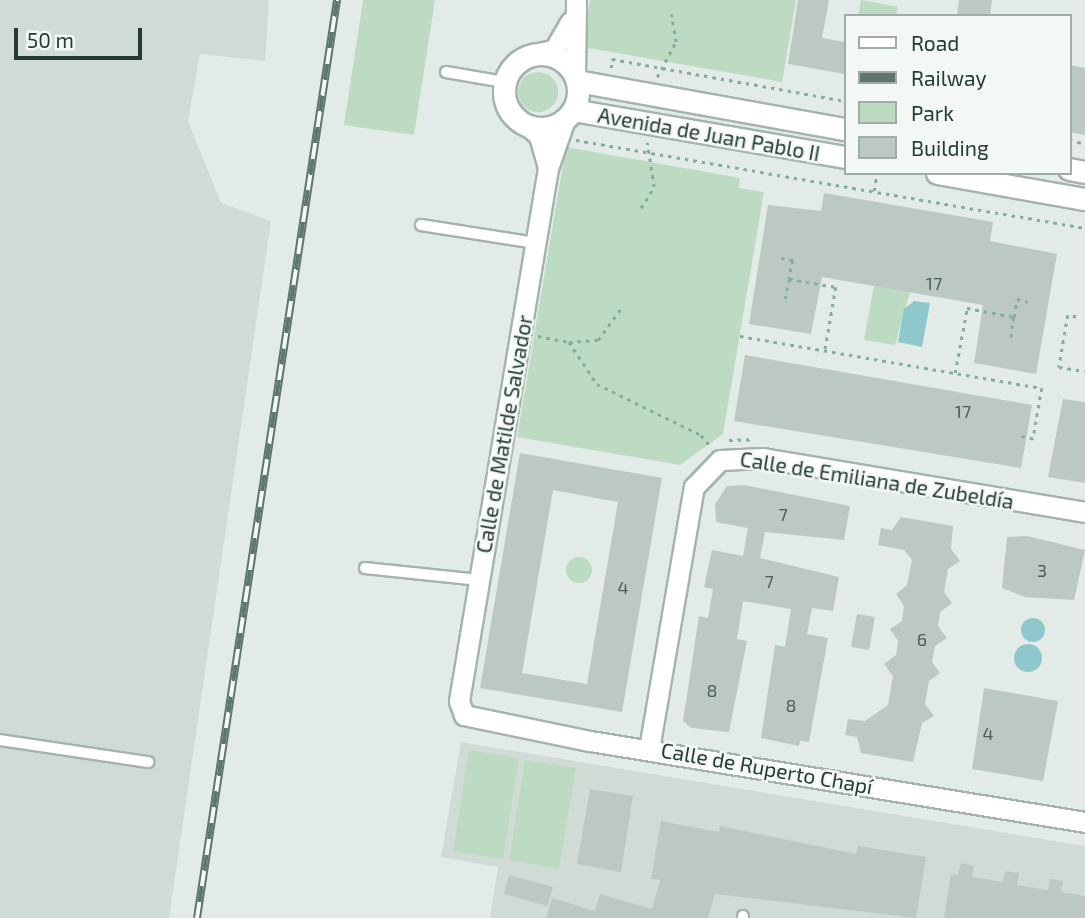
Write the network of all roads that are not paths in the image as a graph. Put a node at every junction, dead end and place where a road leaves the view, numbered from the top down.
1 (576, 4) edge
2 (538, 53) junction
3 (446, 72) dead end
4 (576, 78) junction
5 (504, 82) junction
6 (566, 122) junction
7 (528, 126) junction
8 (844, 129) edge
9 (844, 158) edge
10 (548, 168) junction
11 (948, 175) edge
12 (1085, 199) edge
13 (421, 225) dead end
14 (536, 243) junction
15 (1085, 512) edge
16 (365, 568) dead end
17 (479, 580) junction
18 (460, 701) joint
19 (0, 740) edge
20 (649, 749) junction
21 (148, 762) dead end
22 (1085, 822) edge

1 - 2 street
1 - 4 street
2 - 4 street
2 - 5 street
3 - 5 lane
4 - 6 street
4 - 8 street, Avenida de Juan Pablo II
5 - 7 street
6 - 7 street
6 - 9 street, Avenida de Juan Pablo II
6 - 10 street, Calle de Matilde Salvador
7 - 10 street, Calle de Matilde Salvador
10 - 14 street, Calle de Matilde Salvador
11 - 12 street
13 - 14 lane
14 - 17 street, Calle de Matilde Salvador
15 - 20 street, Calle de Emiliana de Zubeldía
16 - 17 lane
17 - 18 street, Calle de Matilde Salvador
18 - 20 street, Calle de Ruperto Chapí
19 - 21 lane
20 - 22 street, Calle de Ruperto Chapí

